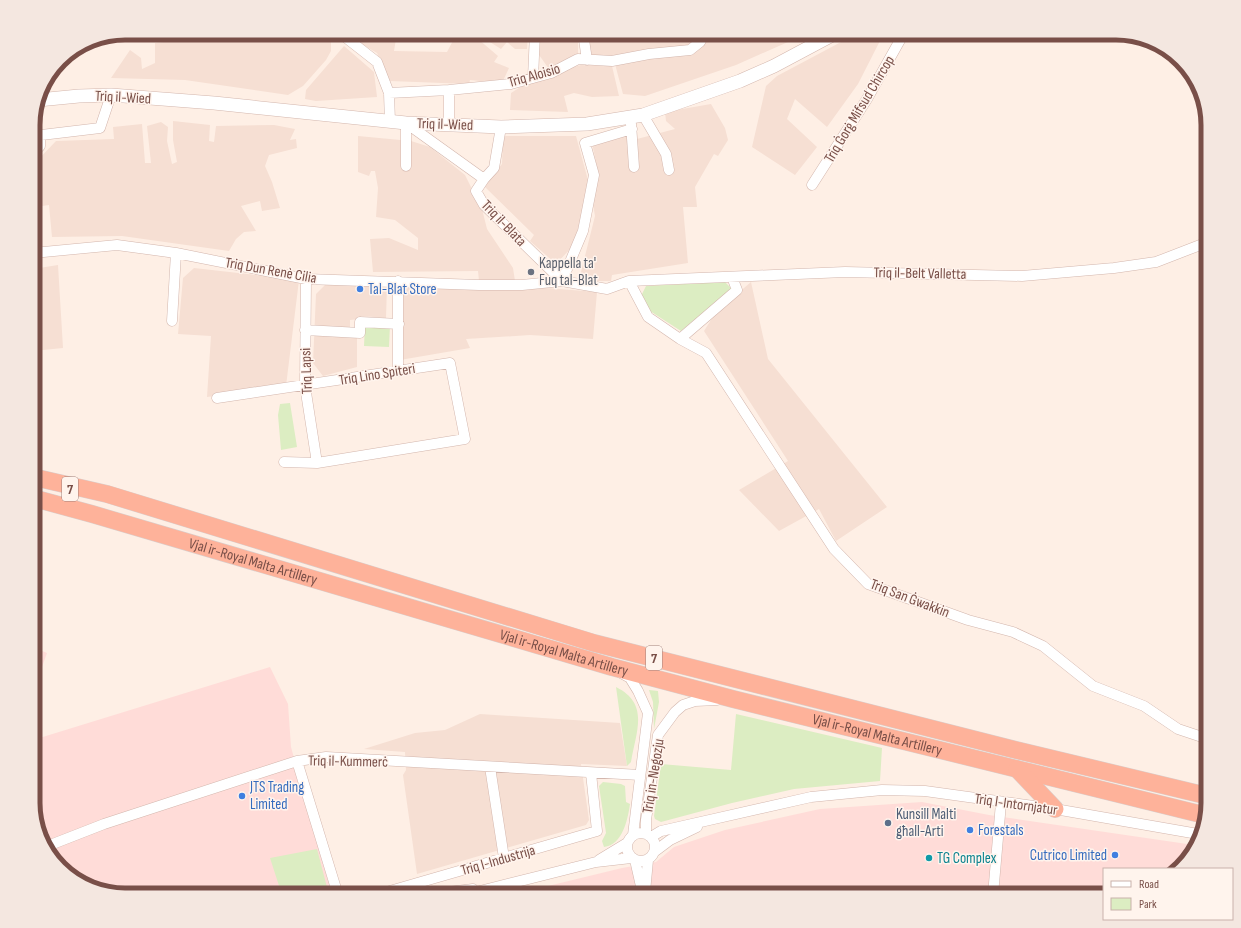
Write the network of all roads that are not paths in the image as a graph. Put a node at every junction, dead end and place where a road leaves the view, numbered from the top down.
1 (349, 40) edge
2 (535, 40) edge
3 (583, 40) edge
4 (701, 40) edge
5 (822, 40) edge
6 (900, 40) edge
7 (587, 60) junction
8 (533, 78) junction
9 (449, 90) junction
10 (389, 93) junction
11 (111, 95) junction
12 (44, 100) edge
13 (643, 115) junction
14 (390, 122) junction
15 (406, 123) junction
16 (631, 123) junction
17 (449, 125) junction
18 (502, 127) junction
19 (40, 136) edge
20 (406, 166) dead end
21 (634, 167) dead end
22 (669, 170) dead end
23 (484, 178) junction
24 (812, 185) dead end
25 (1201, 245) edge
26 (40, 252) edge
27 (176, 252) junction
28 (732, 277) junction
29 (306, 279) junction
30 (398, 281) junction
31 (562, 281) junction
32 (628, 281) junction
33 (172, 321) dead end
34 (399, 324) junction
35 (305, 330) junction
36 (680, 339) junction
37 (398, 371) junction
38 (305, 386) junction
39 (216, 398) dead end
40 (284, 462) dead end
41 (317, 463) junction
42 (40, 479) edge
43 (40, 485) edge
44 (107, 494) junction
45 (40, 500) edge
46 (40, 505) edge
47 (92, 514) junction
48 (612, 667) junction
49 (733, 699) junction
50 (1201, 737) edge
51 (297, 761) junction
52 (490, 767) junction
53 (1017, 769) junction
54 (591, 773) junction
55 (640, 775) junction
56 (1201, 794) edge
57 (1001, 803) junction
58 (1054, 809) junction
59 (1200, 814) edge
60 (715, 819) junction
61 (1195, 833) edge
62 (648, 835) junction
63 (630, 839) junction
64 (51, 845) edge
65 (651, 856) junction
66 (504, 858) junction
67 (633, 859) junction
68 (596, 862) junction
69 (504, 885) junction
70 (336, 888) edge
71 (400, 888) edge
72 (480, 888) edge
73 (492, 888) edge
74 (642, 888) edge
75 (645, 888) edge
76 (994, 888) edge

1 - 10 street
2 - 8 street
3 - 7 street
4 - 7 street, Triq Aloisio
5 - 13 street, Triq il-Wied
6 - 24 street, Triq Ġorġ Mifsud Chircop
7 - 8 street, Triq Aloisio
8 - 9 street, Triq Aloisio
9 - 10 street, Triq Aloisio
9 - 17 street
10 - 14 street
11 - 12 street, Triq il-Wied
11 - 14 street, Triq il-Wied
11 - 19 street
13 - 16 street, Triq il-Wied
13 - 22 street
14 - 15 street, Triq il-Wied
15 - 17 street, Triq il-Wied
15 - 20 street
15 - 23 street, Triq il-Blata
16 - 18 street, Triq il-Wied
16 - 21 street
16 - 31 street
17 - 18 street, Triq il-Wied
18 - 23 street, Triq il-Blata
23 - 31 street, Triq il-Blata
25 - 28 street, Triq il-Belt Valletta
26 - 27 street, Triq Dun Renè Cilia
27 - 29 street, Triq Dun Renè Cilia
27 - 33 street
28 - 32 street, Triq il-Belt Valletta
28 - 36 street
29 - 30 street, Triq Dun Renè Cilia
29 - 35 street, Triq Lapsi
30 - 31 street, Triq Dun Renè Cilia
30 - 34 street
31 - 32 street, Triq Dun Renè Cilia
32 - 36 street, Triq San Ġwakkin
34 - 35 street
34 - 37 street
35 - 38 street, Triq Lapsi
36 - 50 street, Triq San Ġwakkin
37 - 38 street, Triq Lino Spiteri
37 - 41 street, Triq Lino Spiteri
38 - 39 street, Triq Lino Spiteri
38 - 41 street, Triq Lapsi
40 - 41 street
42 - 44 highway
43 - 44 highway, 7
44 - 56 highway, Vjal ir-Royal Malta Artillery / 7
45 - 47 highway, 7
46 - 47 highway
47 - 48 highway, Vjal ir-Royal Malta Artillery / 7
48 - 49 highway, Vjal ir-Royal Malta Artillery / 7
48 - 55 street, Triq in-Negozju
49 - 53 highway, Vjal ir-Royal Malta Artillery / 7
49 - 62 street, Triq in-Negozju
51 - 52 street, Triq il-Kummerċ
51 - 64 street, Triq il-Kummerċ
51 - 70 street
52 - 54 street, Triq il-Kummerċ
52 - 66 street
53 - 58 highway
53 - 59 highway, Vjal ir-Royal Malta Artillery / 7
54 - 55 street, Triq il-Kummerċ
54 - 66 street, Triq l-Industrija
55 - 63 street, Triq in-Negozju
57 - 58 street, Triq l-Intornjatur
57 - 60 street, Triq l-Intornjatur
57 - 76 street
58 - 61 street, Triq l-Intornjatur
60 - 62 street, Triq l-Intornjatur
60 - 65 street, Triq l-Intornjatur
62 - 63 street
62 - 65 street
63 - 67 street
63 - 68 street, Triq l-Industrija
65 - 67 street
65 - 75 street
66 - 71 street, Triq l-Industrija
67 - 68 street, Triq l-Industrija
67 - 74 street
68 - 69 street, Triq l-Industrija
69 - 72 street, Triq l-Industrija
69 - 73 street, Triq l-Industrija

